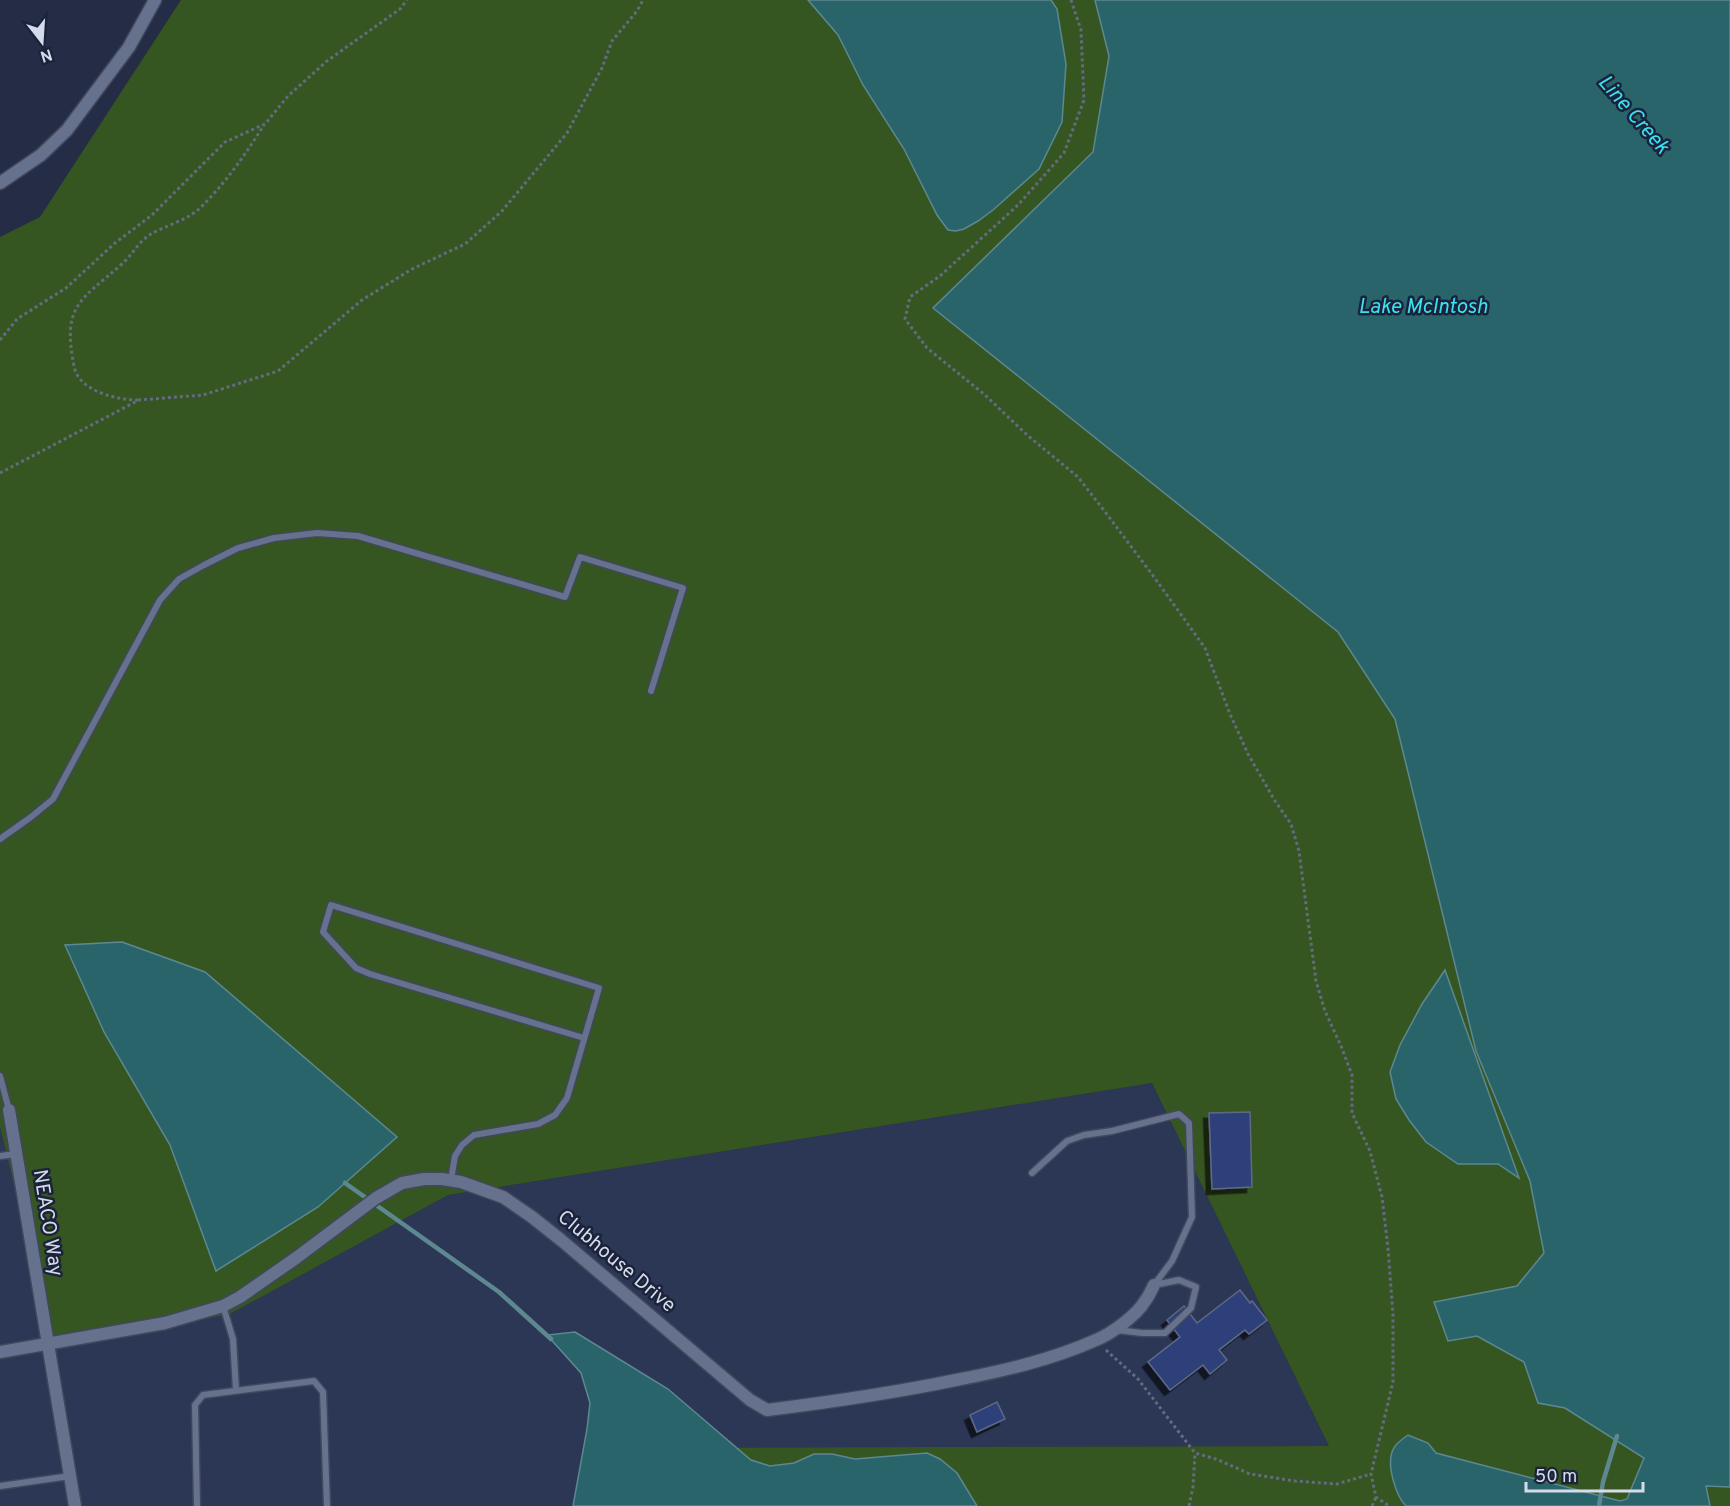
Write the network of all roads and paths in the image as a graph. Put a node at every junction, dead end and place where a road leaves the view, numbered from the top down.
1 (155, 0) edge
2 (407, 0) edge
3 (643, 0) edge
4 (1071, 0) edge
5 (265, 124) junction
6 (0, 183) edge
7 (0, 340) edge
8 (139, 400) junction
9 (0, 473) edge
10 (651, 691) dead end
11 (0, 839) edge
12 (585, 1038) junction
13 (0, 1076) edge
14 (9, 1110) joint
15 (16, 1154) junction
16 (0, 1156) edge
17 (1032, 1173) dead end
18 (452, 1180) junction
19 (1154, 1285) junction
20 (223, 1306) junction
21 (1113, 1330) junction
22 (1097, 1340) junction
23 (47, 1343) junction
24 (0, 1352) edge
25 (236, 1390) junction
26 (1195, 1453) junction
27 (1371, 1474) junction
28 (70, 1476) junction
29 (0, 1486) edge
30 (1376, 1497) junction
31 (75, 1506) edge
32 (197, 1506) edge
33 (327, 1506) edge
34 (1189, 1506) edge
35 (1372, 1506) edge
36 (1389, 1506) edge

1 - 6 street
2 - 5 path
3 - 8 path
4 - 27 path
5 - 7 path
5 - 8 path
8 - 9 path
10 - 11 lane
12 - 12 lane
12 - 18 lane
13 - 14 lane
14 - 15 street, NEACO Way
15 - 16 lane
15 - 23 street, NEACO Way
17 - 19 lane
18 - 20 street, Clubhouse Drive
18 - 22 street, Clubhouse Drive
19 - 21 street, Clubhouse Drive
19 - 21 lane
20 - 23 street, Clubhouse Drive
20 - 25 lane
21 - 22 street, Clubhouse Drive
22 - 26 path
23 - 24 street, Clubhouse Drive
23 - 28 street, NEACO Way
25 - 32 lane
25 - 33 lane
26 - 27 path
26 - 34 path
27 - 30 path
28 - 29 lane
28 - 31 street, NEACO Way
30 - 35 path
30 - 36 path

